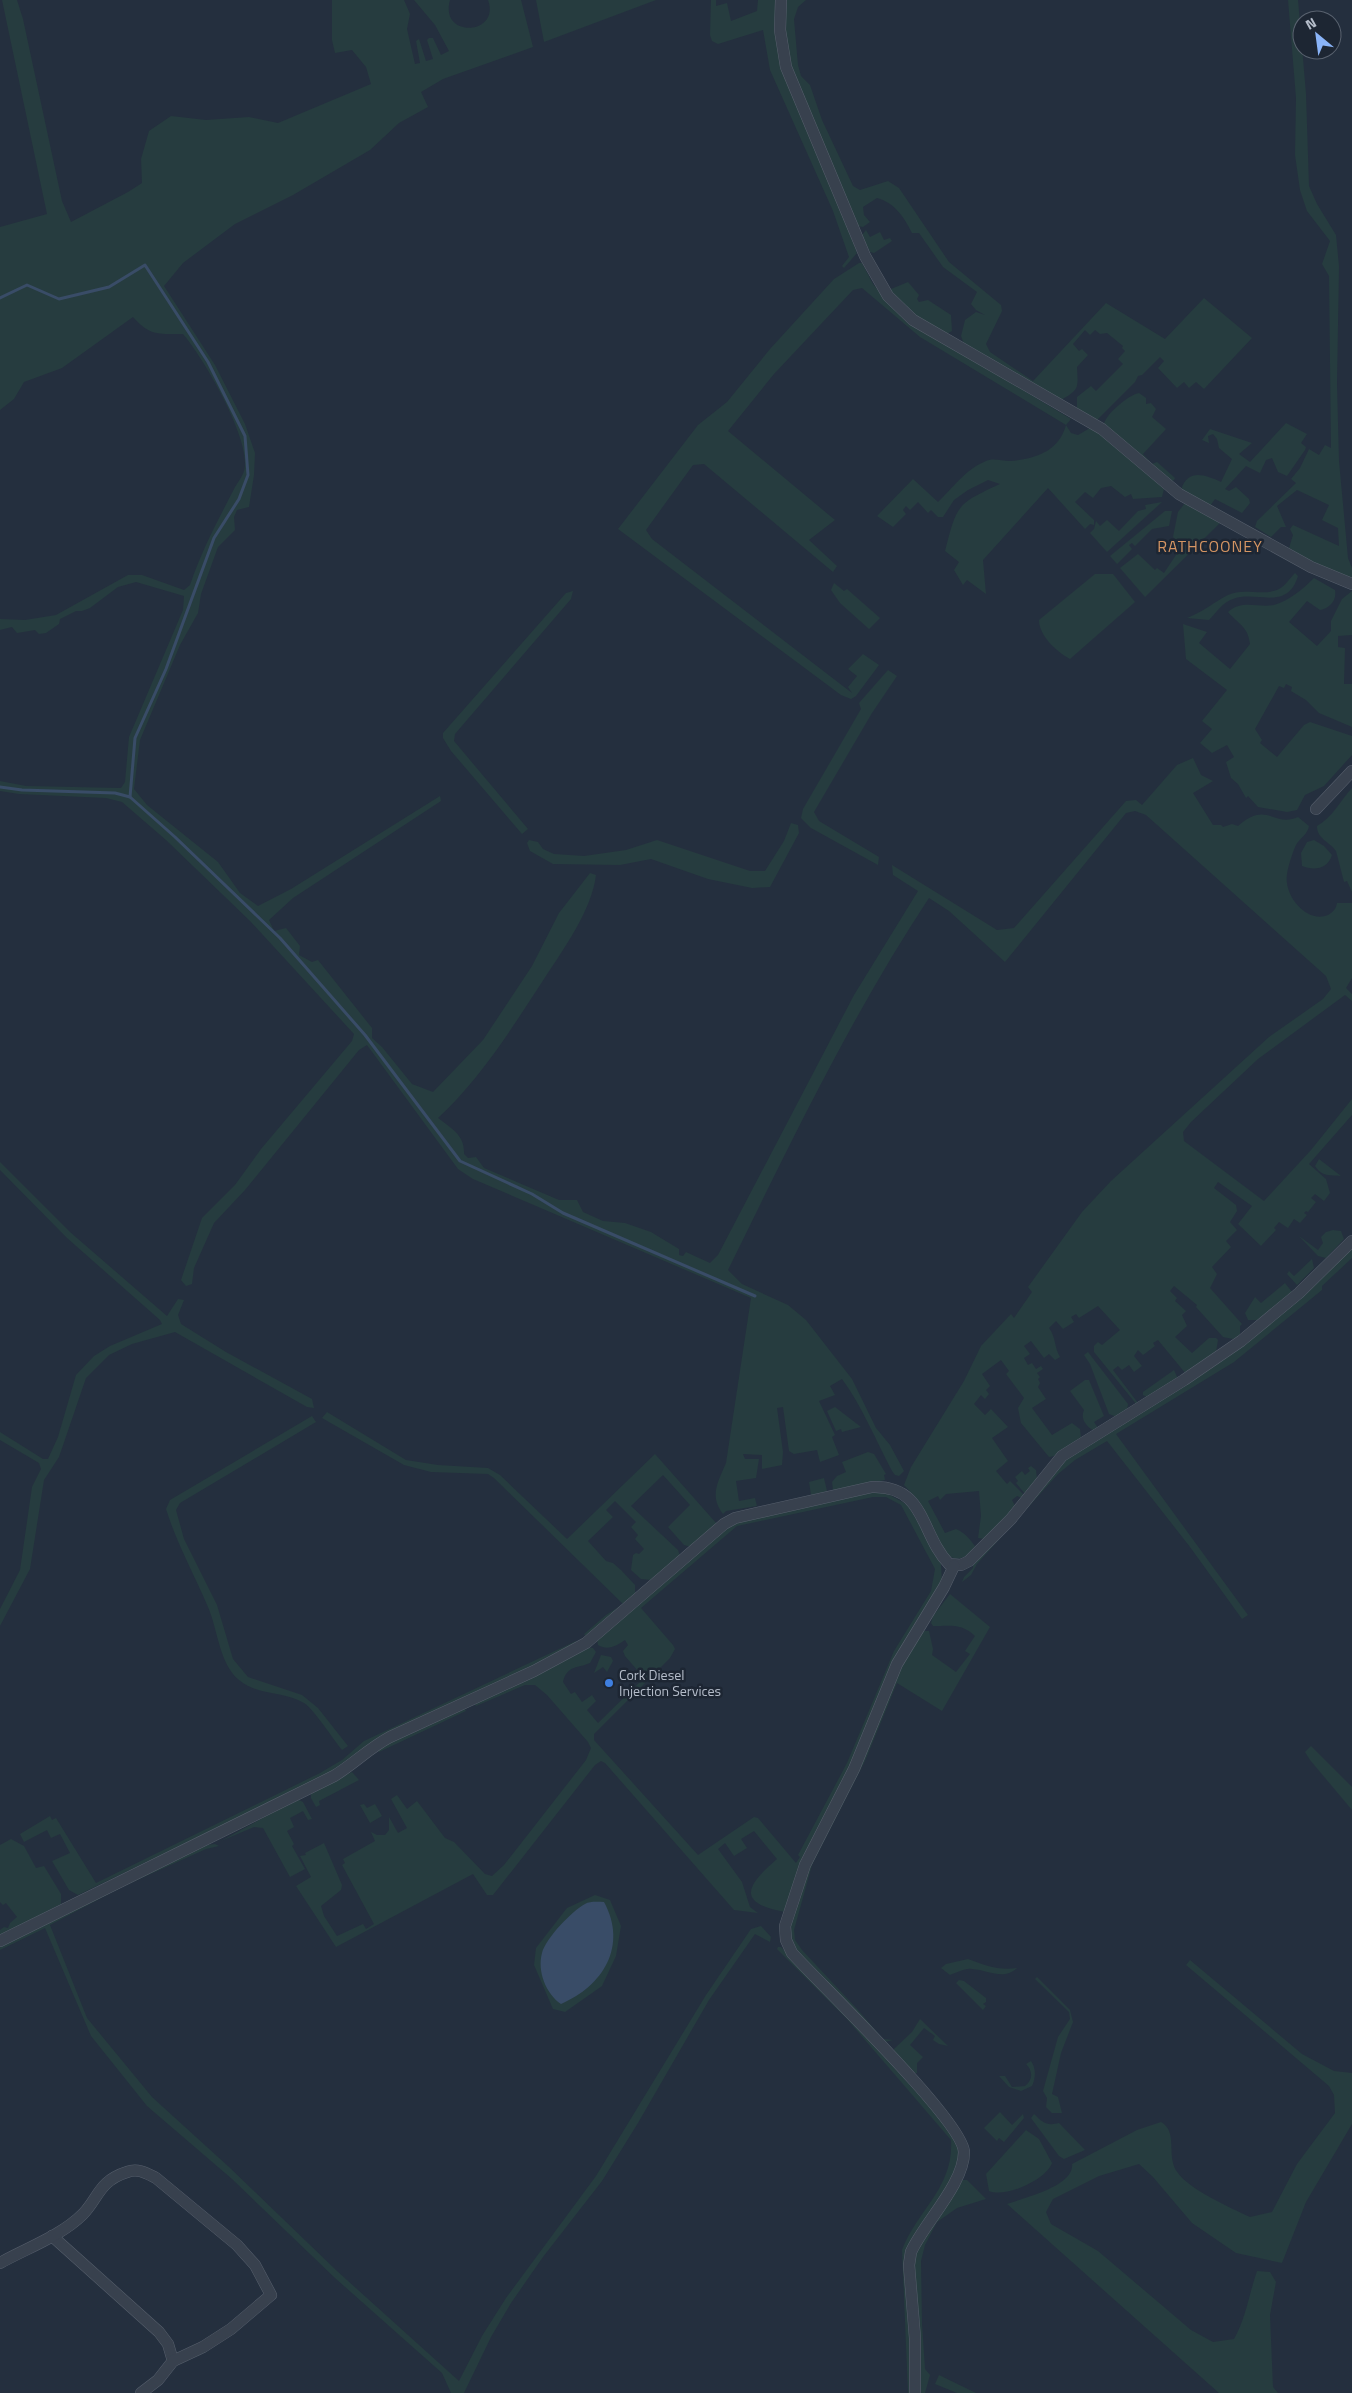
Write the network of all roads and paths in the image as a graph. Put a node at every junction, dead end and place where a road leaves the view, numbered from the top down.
1 (782, 0) edge
2 (1352, 584) edge
3 (1352, 771) edge
4 (1316, 809) dead end
5 (1352, 1241) edge
6 (954, 1566) junction
7 (0, 1941) edge
8 (52, 2236) junction
9 (0, 2263) edge
10 (173, 2361) junction
11 (141, 2393) edge
12 (915, 2393) edge

1 - 2 street
3 - 4 street
5 - 6 street
6 - 7 street
6 - 12 street
8 - 9 street
8 - 10 street
8 - 10 street
10 - 11 street

